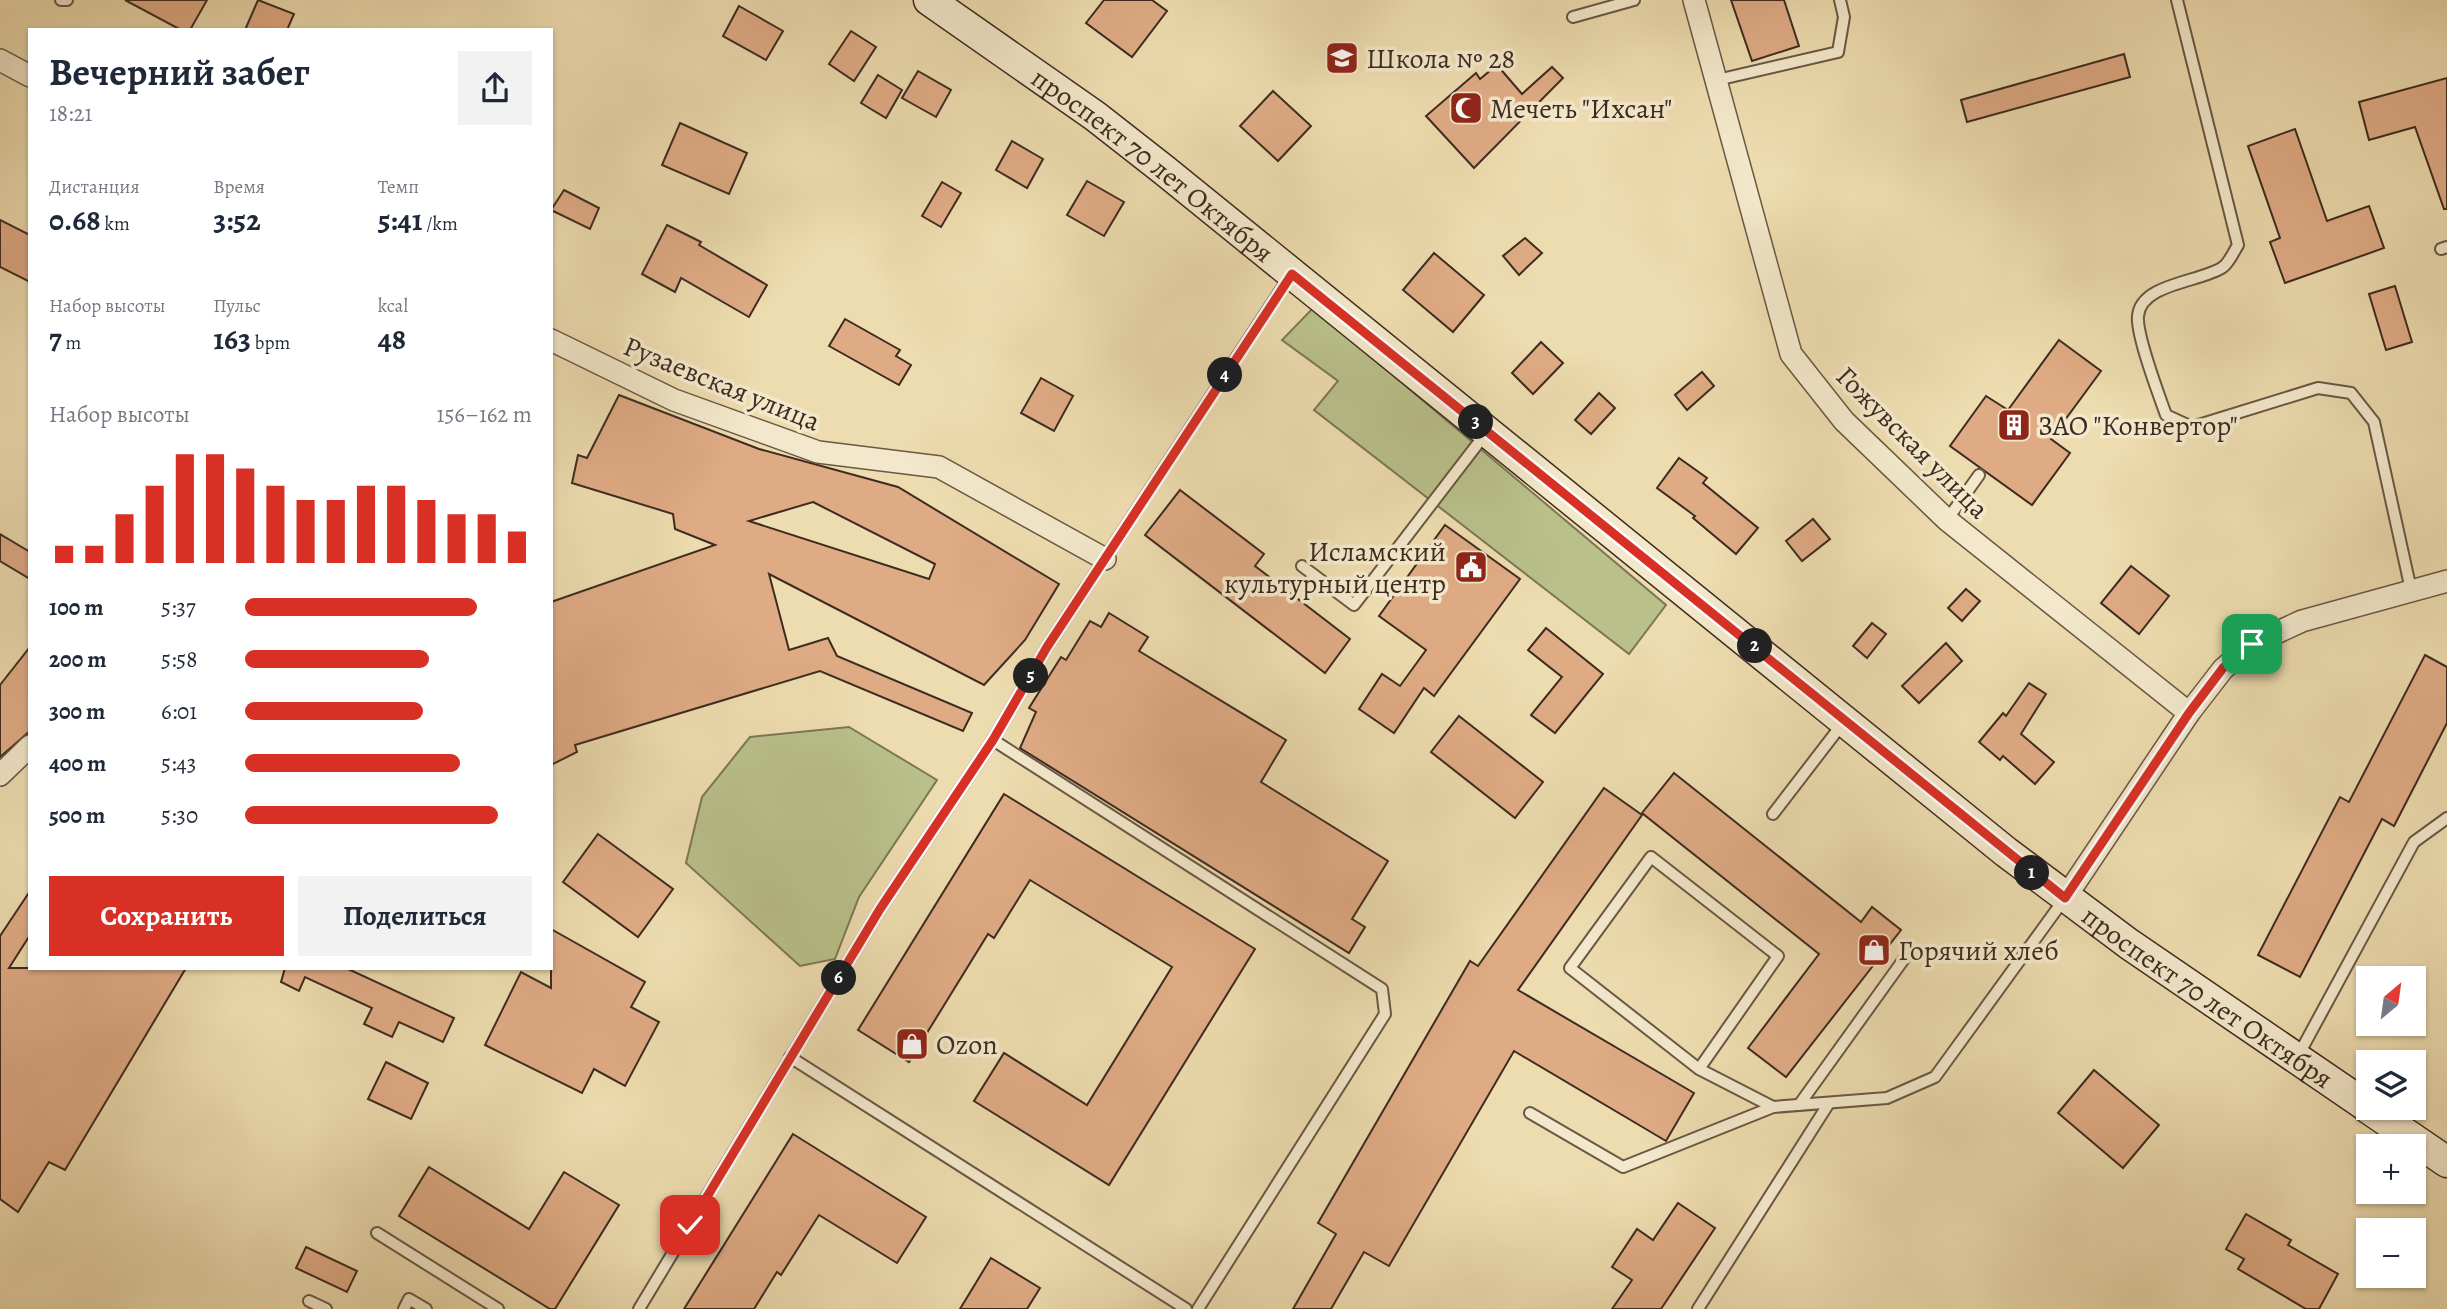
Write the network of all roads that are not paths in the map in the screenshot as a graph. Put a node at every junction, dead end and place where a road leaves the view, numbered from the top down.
1 (61, 0) edge
2 (67, 0) edge
3 (929, 0) edge
4 (1634, 0) edge
5 (1694, 0) edge
6 (1840, 0) edge
7 (2177, 0) edge
8 (1573, 17) dead end
9 (0, 60) edge
10 (28, 75) edge
11 (1717, 80) junction
12 (1292, 274) junction
13 (553, 341) edge
14 (1488, 431) junction
15 (1979, 475) dead end
16 (1947, 520) junction
17 (1105, 559) junction
18 (1302, 566) dead end
19 (2447, 582) edge
20 (2411, 590) junction
21 (2189, 713) junction
22 (1845, 720) junction
23 (993, 740) junction
24 (28, 748) edge
25 (0, 775) edge
26 (1773, 814) dead end
27 (2447, 818) edge
28 (2065, 898) junction
29 (1909, 952) dead end
30 (790, 1057) junction
31 (2297, 1058) junction
32 (1699, 1069) junction
33 (2356, 1100) edge
34 (1829, 1103) junction
35 (1800, 1105) junction
36 (1773, 1107) junction
37 (1530, 1113) dead end
38 (2386, 1120) edge
39 (2447, 1162) edge
40 (377, 1233) dead end
41 (309, 1301) dead end
42 (326, 1309) edge
43 (404, 1309) edge
44 (426, 1309) edge
45 (498, 1309) edge
46 (639, 1309) edge
47 (1186, 1309) edge
48 (1198, 1309) edge
49 (1698, 1309) edge

1 - 2 lane
3 - 12 main road, проспект 70 лет Октября
4 - 8 lane
5 - 11 street, Гожувская улица
6 - 11 lane
7 - 20 lane
9 - 10 street
11 - 16 street, Гожувская улица
12 - 14 main road, проспект 70 лет Октября
12 - 17 lane
13 - 17 street, Рузаевская улица
14 - 18 lane
14 - 22 main road, проспект 70 лет Октября
15 - 16 lane
16 - 21 street, Гожувская улица
17 - 23 lane
19 - 20 street
20 - 21 street
21 - 28 street
22 - 26 lane
22 - 28 main road, проспект 70 лет Октября
23 - 30 lane
23 - 48 lane
24 - 25 street
27 - 31 lane
28 - 31 main road, проспект 70 лет Октября
28 - 34 lane
29 - 35 lane
30 - 46 lane
30 - 47 lane
31 - 33 main road, проспект 70 лет Октября
32 - 32 lane
32 - 36 lane
34 - 35 lane
34 - 49 lane
35 - 36 lane
36 - 37 lane
38 - 39 main road, проспект 70 лет Октября
40 - 45 lane
41 - 42 lane
43 - 44 lane

